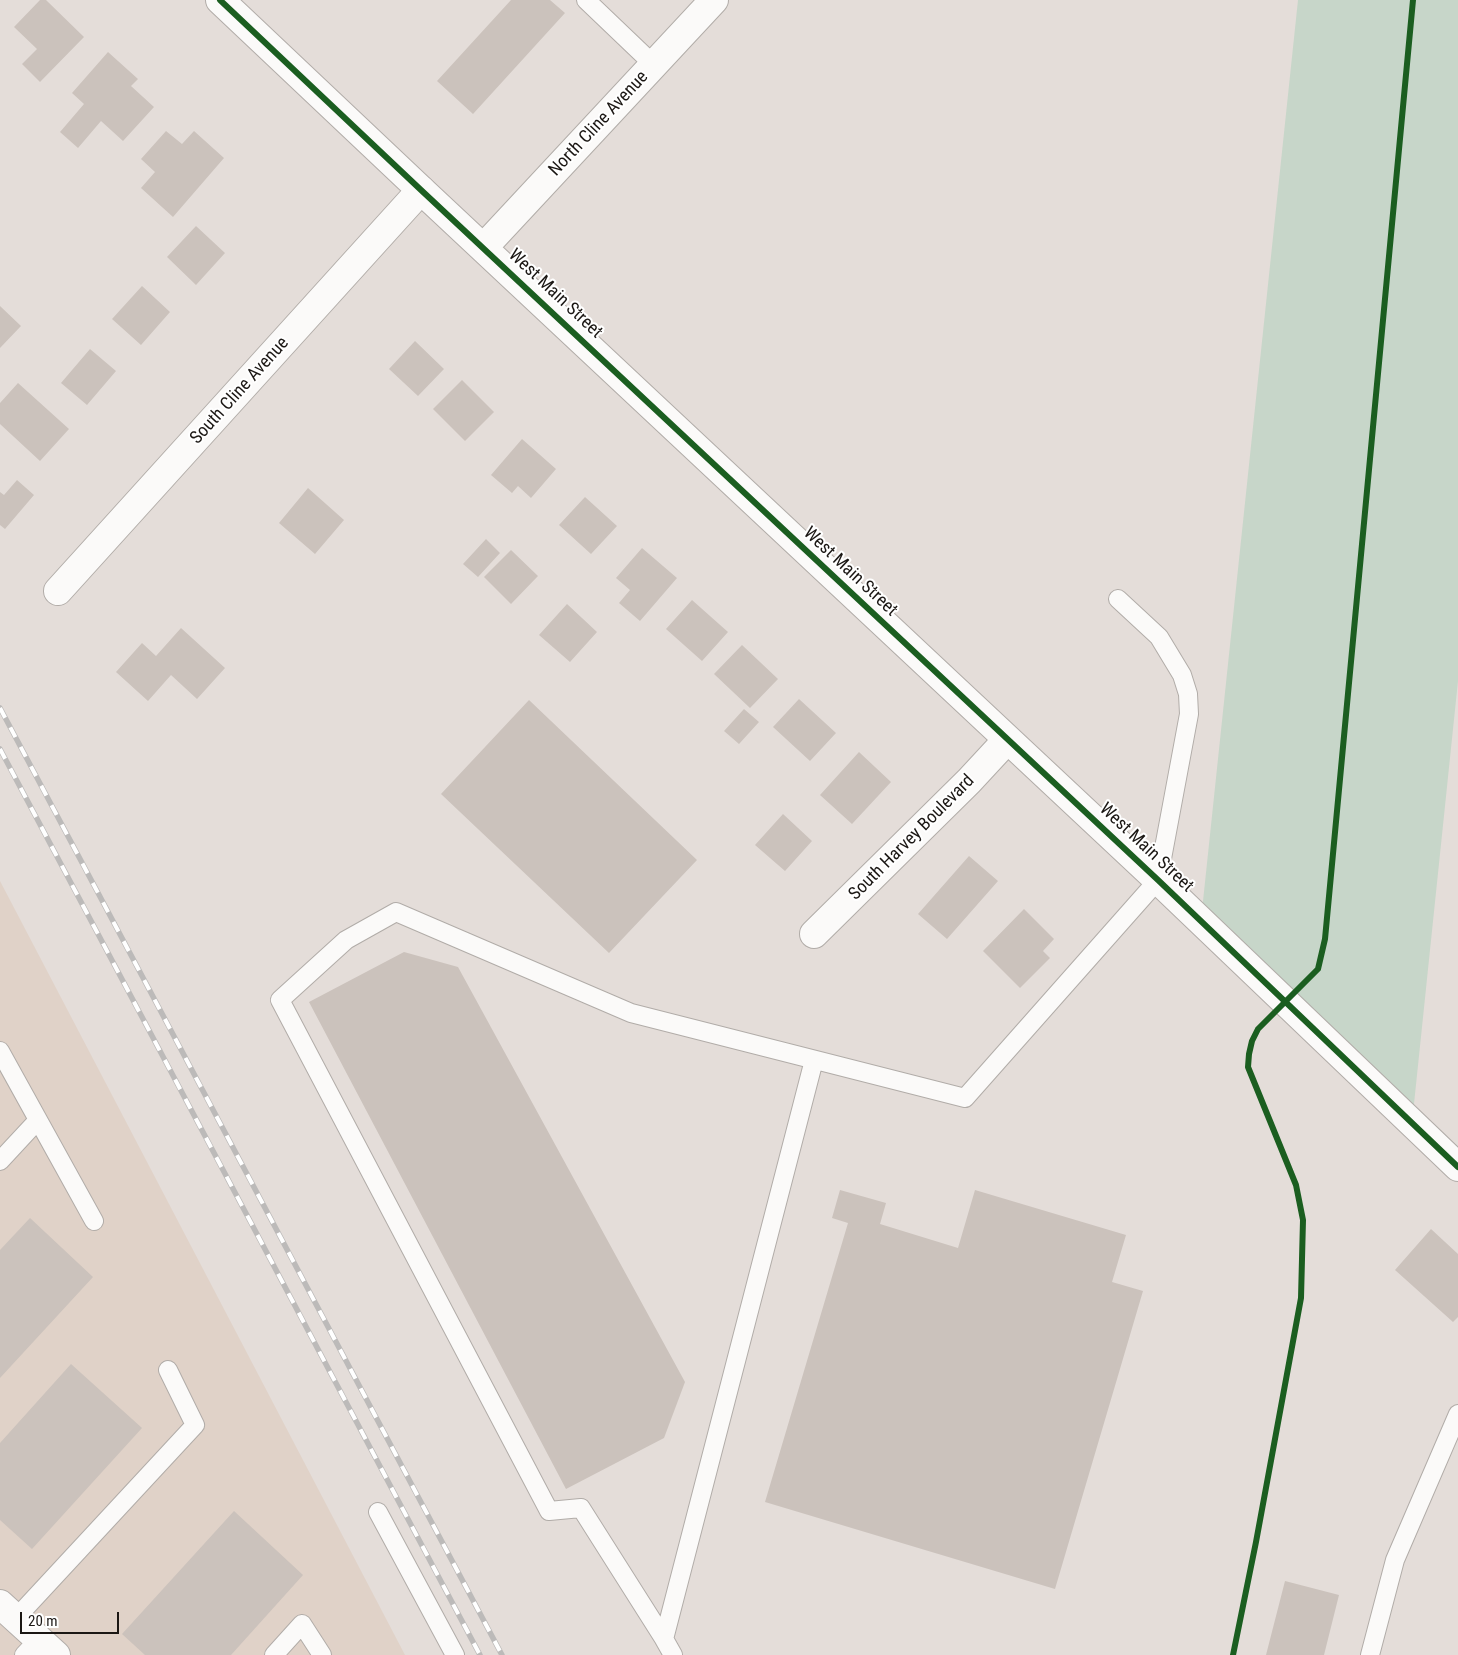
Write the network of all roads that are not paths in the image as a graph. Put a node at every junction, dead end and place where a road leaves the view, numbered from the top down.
1 (220, 0) edge
2 (586, 0) edge
3 (714, 0) edge
4 (654, 65) junction
5 (421, 190) junction
6 (484, 247) junction
7 (58, 591) dead end
8 (1118, 599) dead end
9 (1007, 740) junction
10 (1158, 880) junction
11 (814, 934) dead end
12 (0, 1051) edge
13 (814, 1060) junction
14 (38, 1120) junction
15 (0, 1161) edge
16 (1458, 1167) edge
17 (94, 1221) dead end
18 (168, 1370) dead end
19 (1458, 1414) edge
20 (378, 1512) dead end
21 (8, 1611) edge
22 (664, 1638) junction
23 (40, 1650) edge
24 (274, 1655) edge
25 (322, 1655) edge
26 (455, 1655) edge
27 (673, 1655) edge
28 (1370, 1655) edge

1 - 5 street, West Main Street
2 - 4 lane
3 - 4 street, North Cline Avenue
4 - 6 street, North Cline Avenue
5 - 6 street, West Main Street
5 - 7 street, South Cline Avenue
6 - 9 street, West Main Street
8 - 10 lane
9 - 10 street, West Main Street
9 - 11 street, South Harvey Boulevard
10 - 13 lane
10 - 16 street, West Main Street
12 - 14 lane
13 - 22 lane
13 - 22 lane
14 - 15 lane
14 - 17 lane
18 - 21 lane
19 - 28 lane
20 - 26 lane
21 - 23 street
22 - 27 lane
24 - 25 lane

